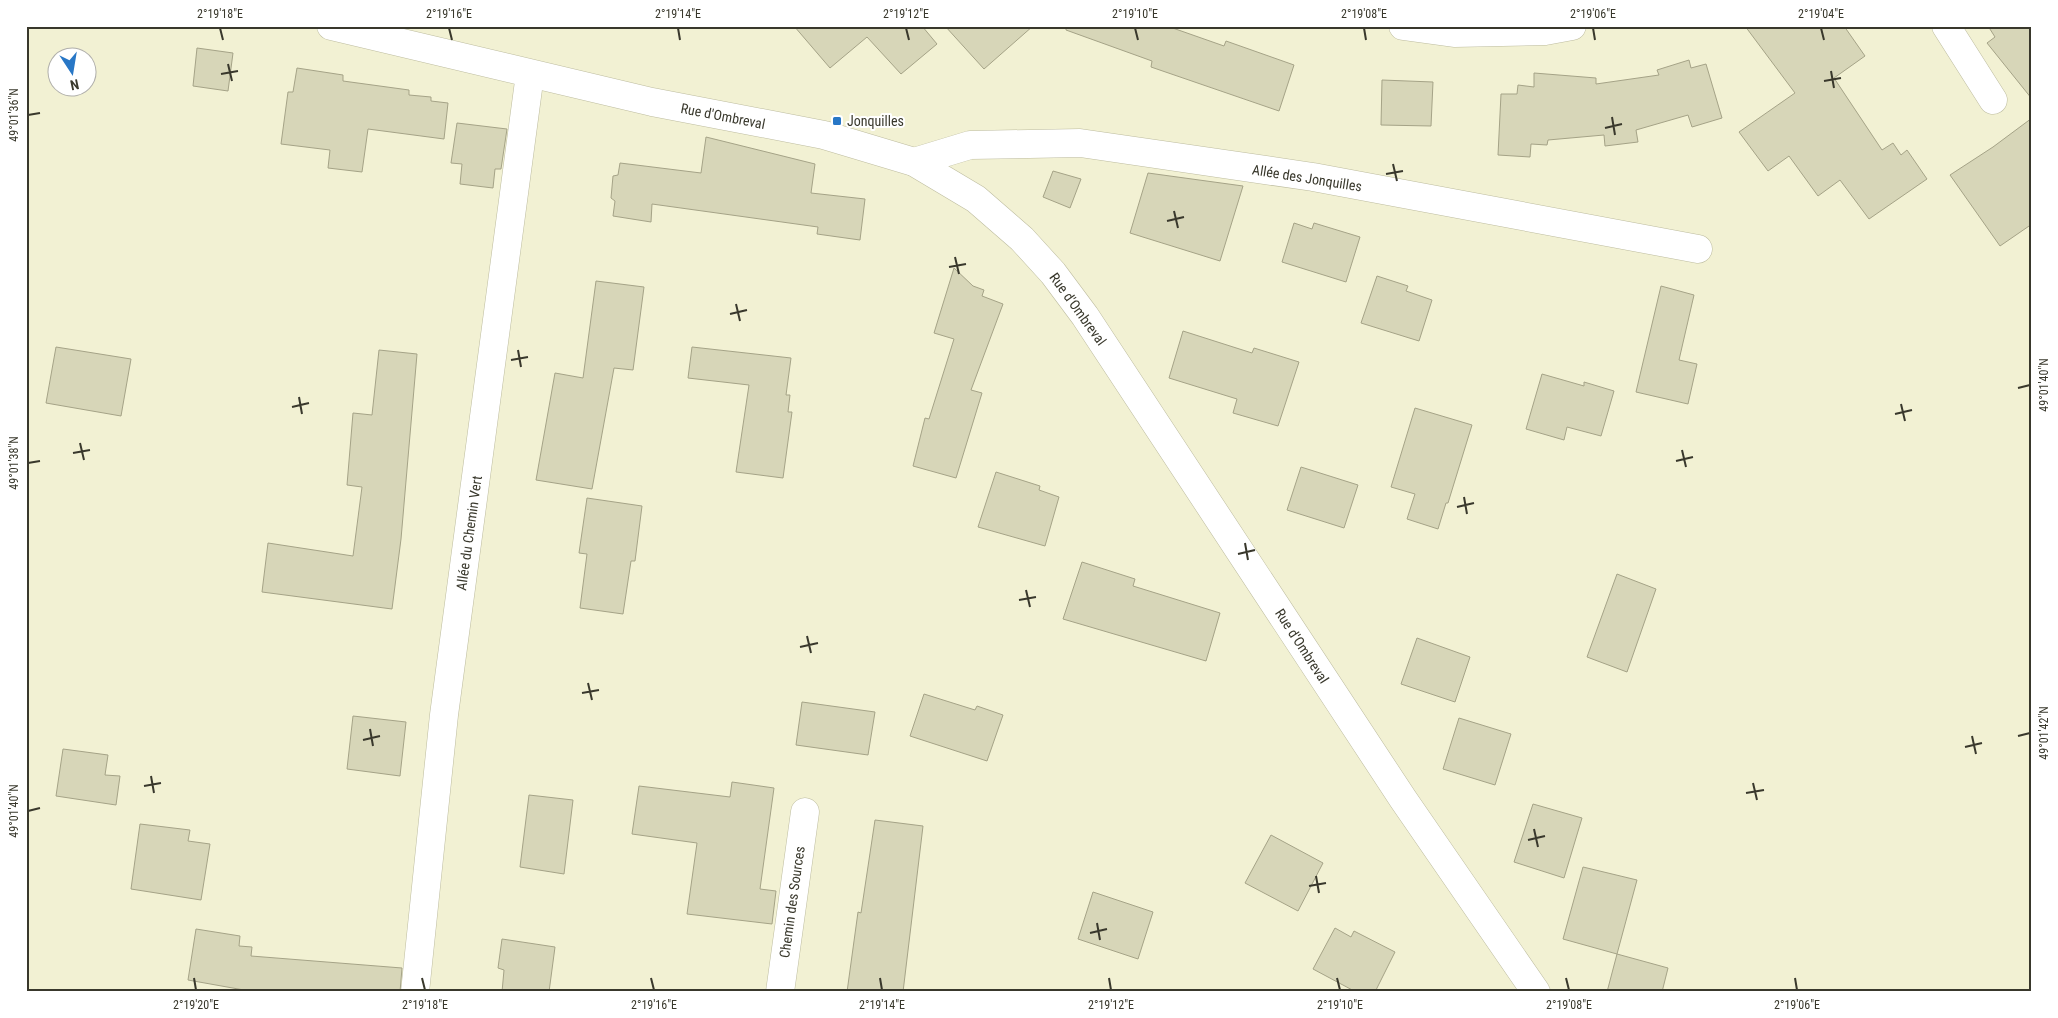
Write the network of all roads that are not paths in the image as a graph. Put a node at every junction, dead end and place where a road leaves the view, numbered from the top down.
1 (331, 26) edge
2 (1403, 26) edge
3 (1572, 26) edge
4 (1946, 26) edge
5 (530, 74) junction
6 (1994, 100) dead end
7 (914, 162) junction
8 (1698, 249) dead end
9 (805, 812) dead end
10 (415, 992) edge
11 (780, 992) edge
12 (1536, 992) edge

1 - 5 street, Rue d'Ombreval
2 - 3 street
4 - 6 street
5 - 7 street, Rue d'Ombreval
5 - 10 street, Allée du Chemin Vert
7 - 8 street, Allée des Jonquilles
7 - 12 street, Rue d'Ombreval
9 - 11 street, Chemin des Sources

